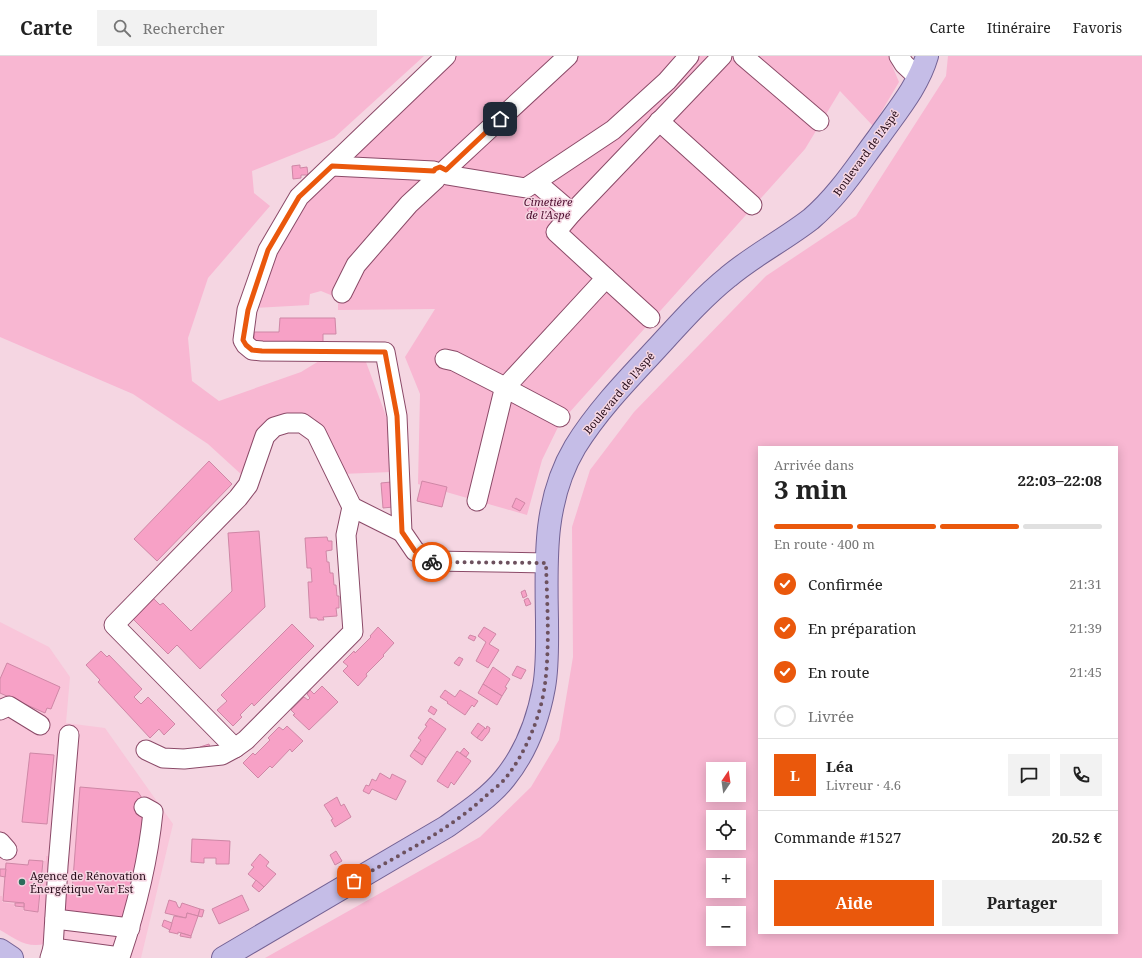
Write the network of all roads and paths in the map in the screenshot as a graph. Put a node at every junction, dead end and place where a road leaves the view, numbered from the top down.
1 (446, 56) edge
2 (568, 56) edge
3 (689, 56) edge
4 (722, 56) edge
5 (743, 56) edge
6 (899, 56) edge
7 (927, 56) edge
8 (919, 78) junction
9 (659, 121) junction
10 (819, 121) dead end
11 (332, 166) junction
12 (441, 174) junction
13 (536, 182) junction
14 (752, 205) dead end
15 (572, 213) junction
16 (606, 278) junction
17 (342, 292) dead end
18 (650, 318) dead end
19 (445, 359) dead end
20 (506, 387) junction
21 (560, 417) dead end
22 (477, 500) dead end
23 (352, 507) junction
24 (402, 532) junction
25 (546, 563) junction
26 (0, 710) edge
27 (40, 725) dead end
28 (69, 735) dead end
29 (235, 748) junction
30 (146, 750) dead end
31 (144, 808) dead end
32 (55, 919) junction
33 (130, 928) junction
34 (0, 950) edge
35 (52, 953) edge
36 (12, 958) edge
37 (223, 958) edge

1 - 11 lane
2 - 12 lane
3 - 13 lane
4 - 9 lane
5 - 10 lane
6 - 8 lane
7 - 8 main road, Boulevard de l'Aspé
8 - 25 main road, Boulevard de l'Aspé
9 - 14 lane
9 - 15 lane
11 - 12 lane
11 - 24 lane
12 - 13 lane
12 - 17 lane
13 - 15 lane
15 - 16 lane
16 - 18 lane
16 - 20 lane
19 - 20 lane
20 - 21 lane
20 - 22 lane
23 - 24 lane
23 - 29 lane
23 - 29 lane
24 - 25 lane
25 - 37 main road, Boulevard de l'Aspé
26 - 27 lane
28 - 32 lane
29 - 30 lane
31 - 33 lane
32 - 33 lane
32 - 35 lane
33 - 35 lane
34 - 36 main road

